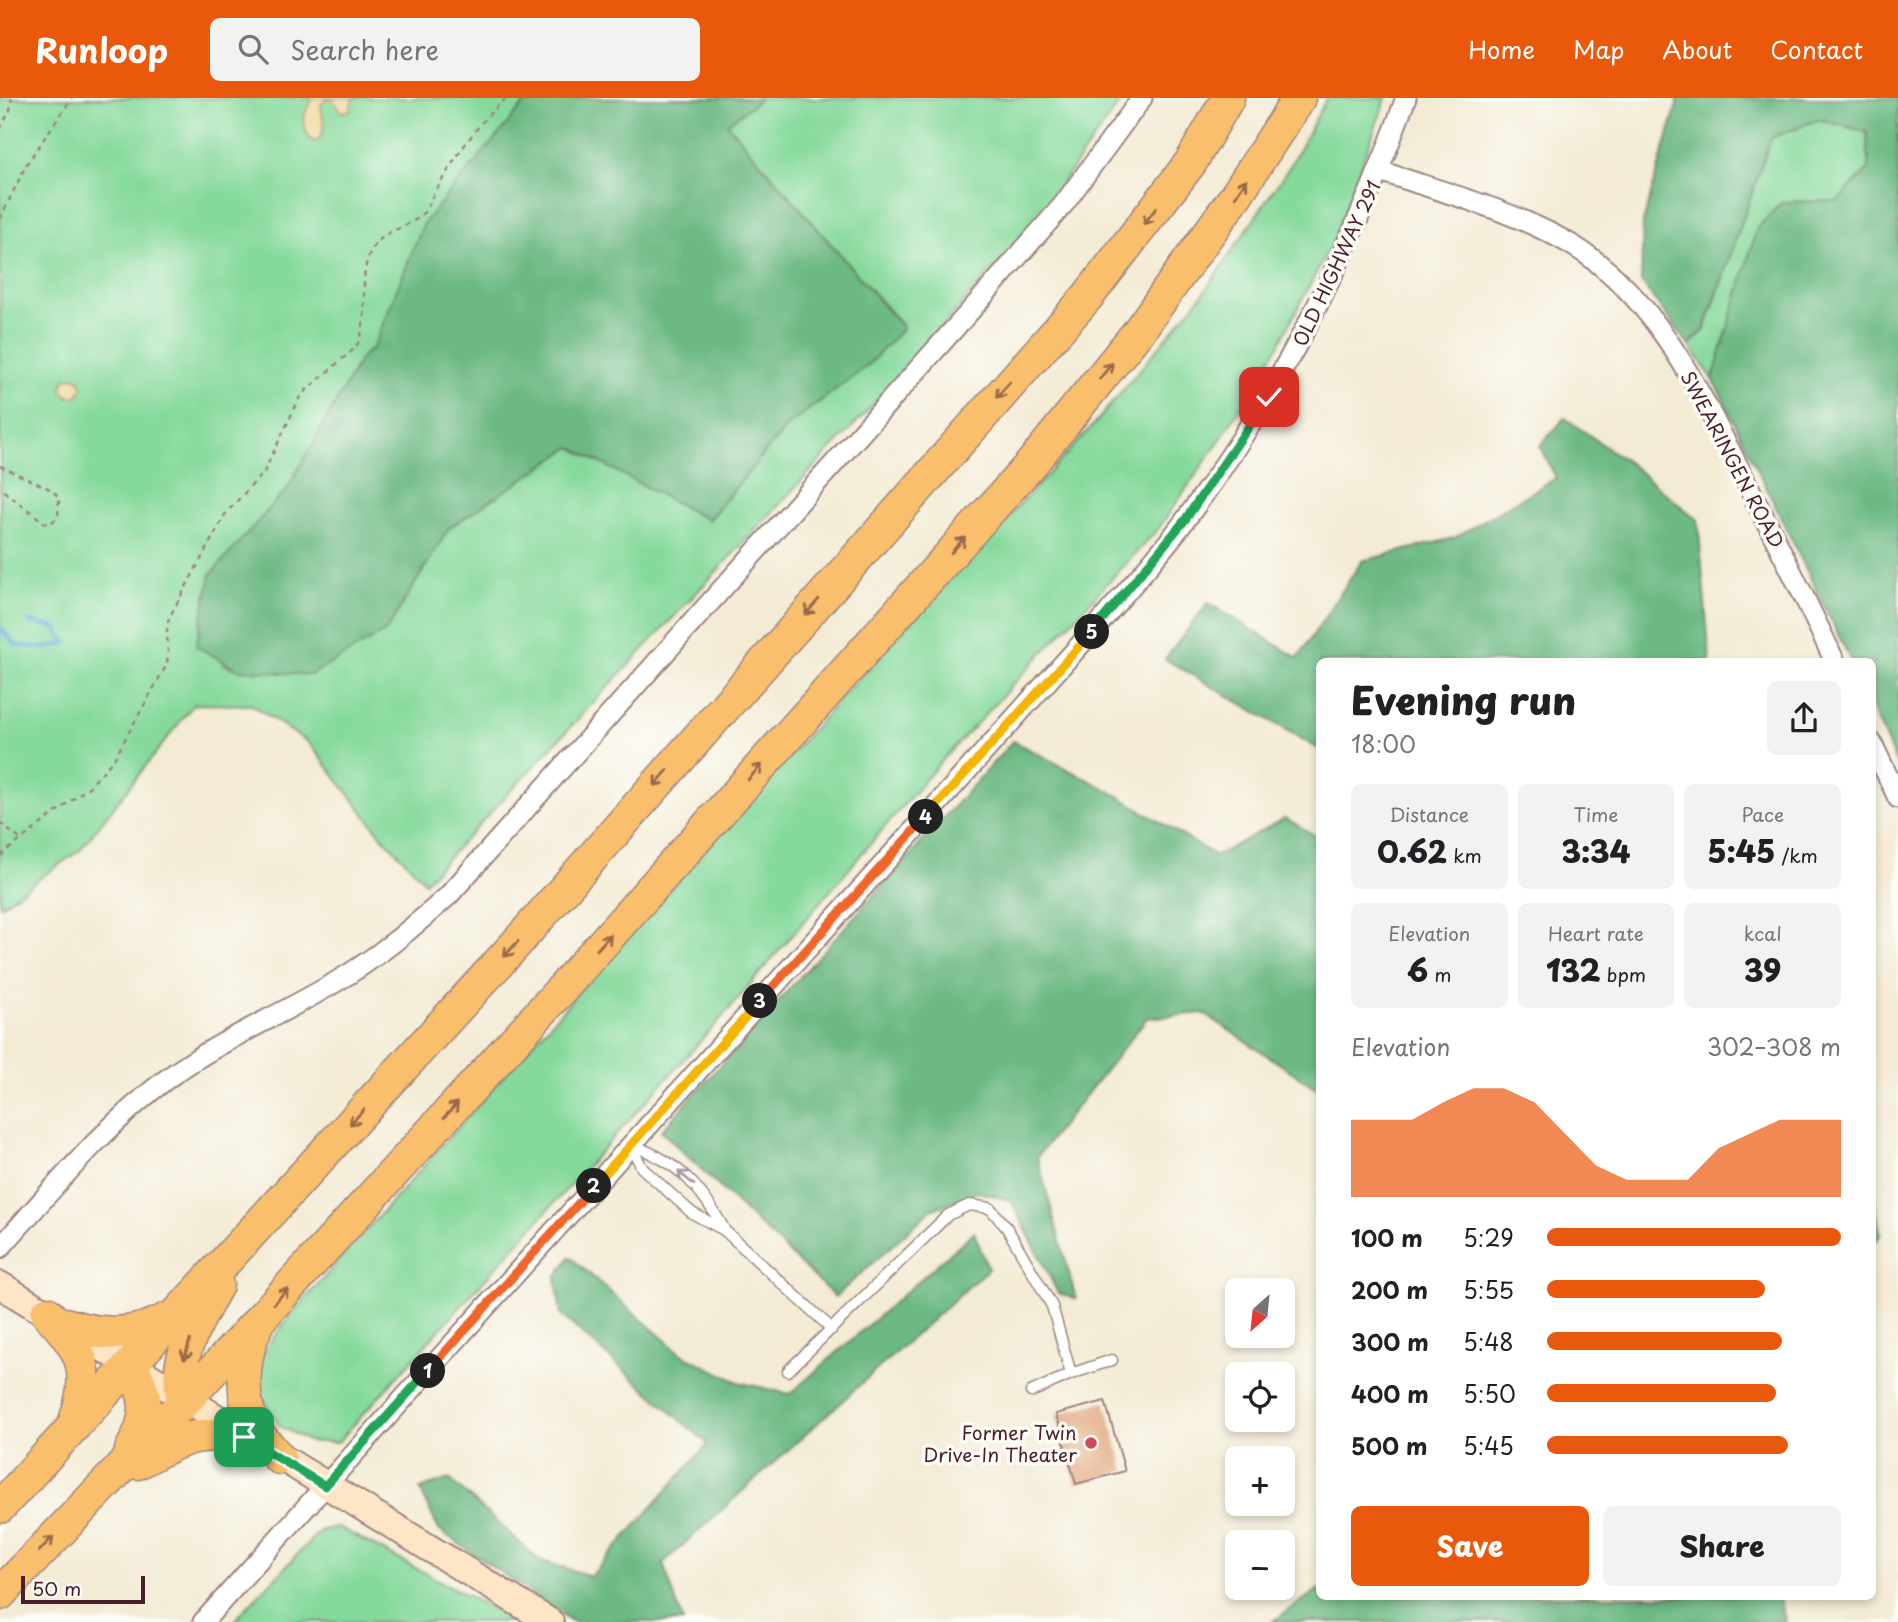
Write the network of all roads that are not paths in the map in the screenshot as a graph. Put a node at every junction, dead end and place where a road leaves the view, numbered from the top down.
1 (1142, 98) edge
2 (1228, 98) edge
3 (1299, 98) edge
4 (1406, 98) edge
5 (1380, 171) junction
6 (1833, 658) edge
7 (1876, 752) edge
8 (1898, 799) edge
9 (631, 1145) junction
10 (724, 1230) junction
11 (239, 1246) junction
12 (0, 1248) edge
13 (0, 1285) edge
14 (177, 1313) junction
15 (56, 1319) junction
16 (258, 1321) junction
17 (832, 1329) junction
18 (1112, 1360) dead end
19 (131, 1364) junction
20 (788, 1371) dead end
21 (1071, 1374) junction
22 (1031, 1392) dead end
23 (186, 1401) junction
24 (73, 1427) junction
25 (244, 1437) junction
26 (279, 1458) junction
27 (116, 1472) junction
28 (325, 1486) junction
29 (0, 1507) edge
30 (0, 1594) edge
31 (203, 1622) edge
32 (550, 1622) edge

1 - 12 street
2 -> 11 highway
16 -> 3 highway
4 - 5 street, OLD HIGHWAY 291
5 - 6 street, SWEARINGEN ROAD
5 - 9 street, OLD HIGHWAY 291
7 - 8 street
9 - 10 lane
10 -> 9 lane
9 - 28 street, OLD HIGHWAY 291
10 - 17 lane
11 - 14 highway
11 -> 23 highway
13 - 15 main road
14 - 15 highway
14 - 19 highway
15 - 19 main road
15 - 24 highway
16 - 23 highway
16 - 26 highway
17 - 20 lane
17 - 21 lane
18 - 21 lane
19 - 23 main road
19 - 24 highway
19 - 27 highway
21 - 22 lane
23 - 25 main road
23 - 27 highway
24 - 29 highway
25 - 26 main road
25 - 27 highway
26 - 28 main road
30 -> 27 highway
28 - 31 street, OLD HIGHWAY 291
28 - 32 main road

